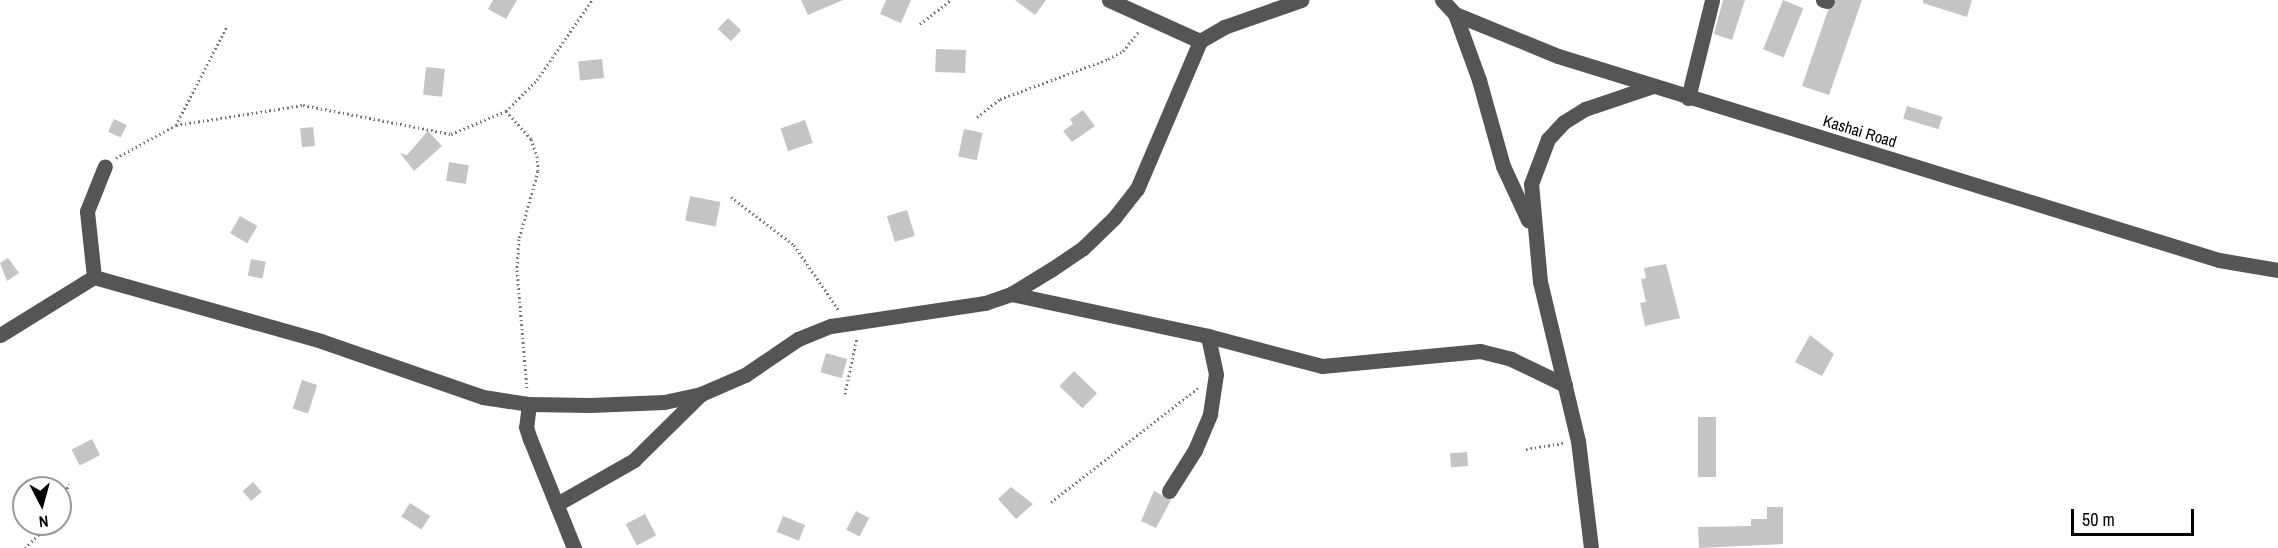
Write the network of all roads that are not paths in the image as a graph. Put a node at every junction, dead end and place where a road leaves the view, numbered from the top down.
1 (1109, 0) edge
2 (1302, 0) edge
3 (1442, 0) edge
4 (1712, 0) edge
5 (1455, 14) junction
6 (1200, 41) junction
7 (1653, 86) junction
8 (1688, 98) junction
9 (105, 166) road end
10 (1533, 232) junction
11 (2278, 270) edge
12 (94, 277) junction
13 (1011, 294) junction
14 (0, 335) edge
15 (1208, 336) junction
16 (1565, 385) junction
17 (701, 394) junction
18 (529, 404) junction
19 (1169, 491) dead end
20 (557, 504) junction
21 (574, 548) edge
22 (1591, 548) edge

1 - 6 street
2 - 6 street
3 - 5 street, Kashai Road
4 - 8 street
5 - 7 street, Kashai Road
5 - 10 street
6 - 13 street
7 - 8 street, Kashai Road
7 - 10 street
8 - 11 street, Kashai Road
9 - 12 street
10 - 16 street
12 - 14 street
12 - 18 street
13 - 15 street
13 - 17 street
15 - 16 street
15 - 19 street
16 - 22 street
17 - 18 street
17 - 20 street
18 - 20 street
20 - 21 street

